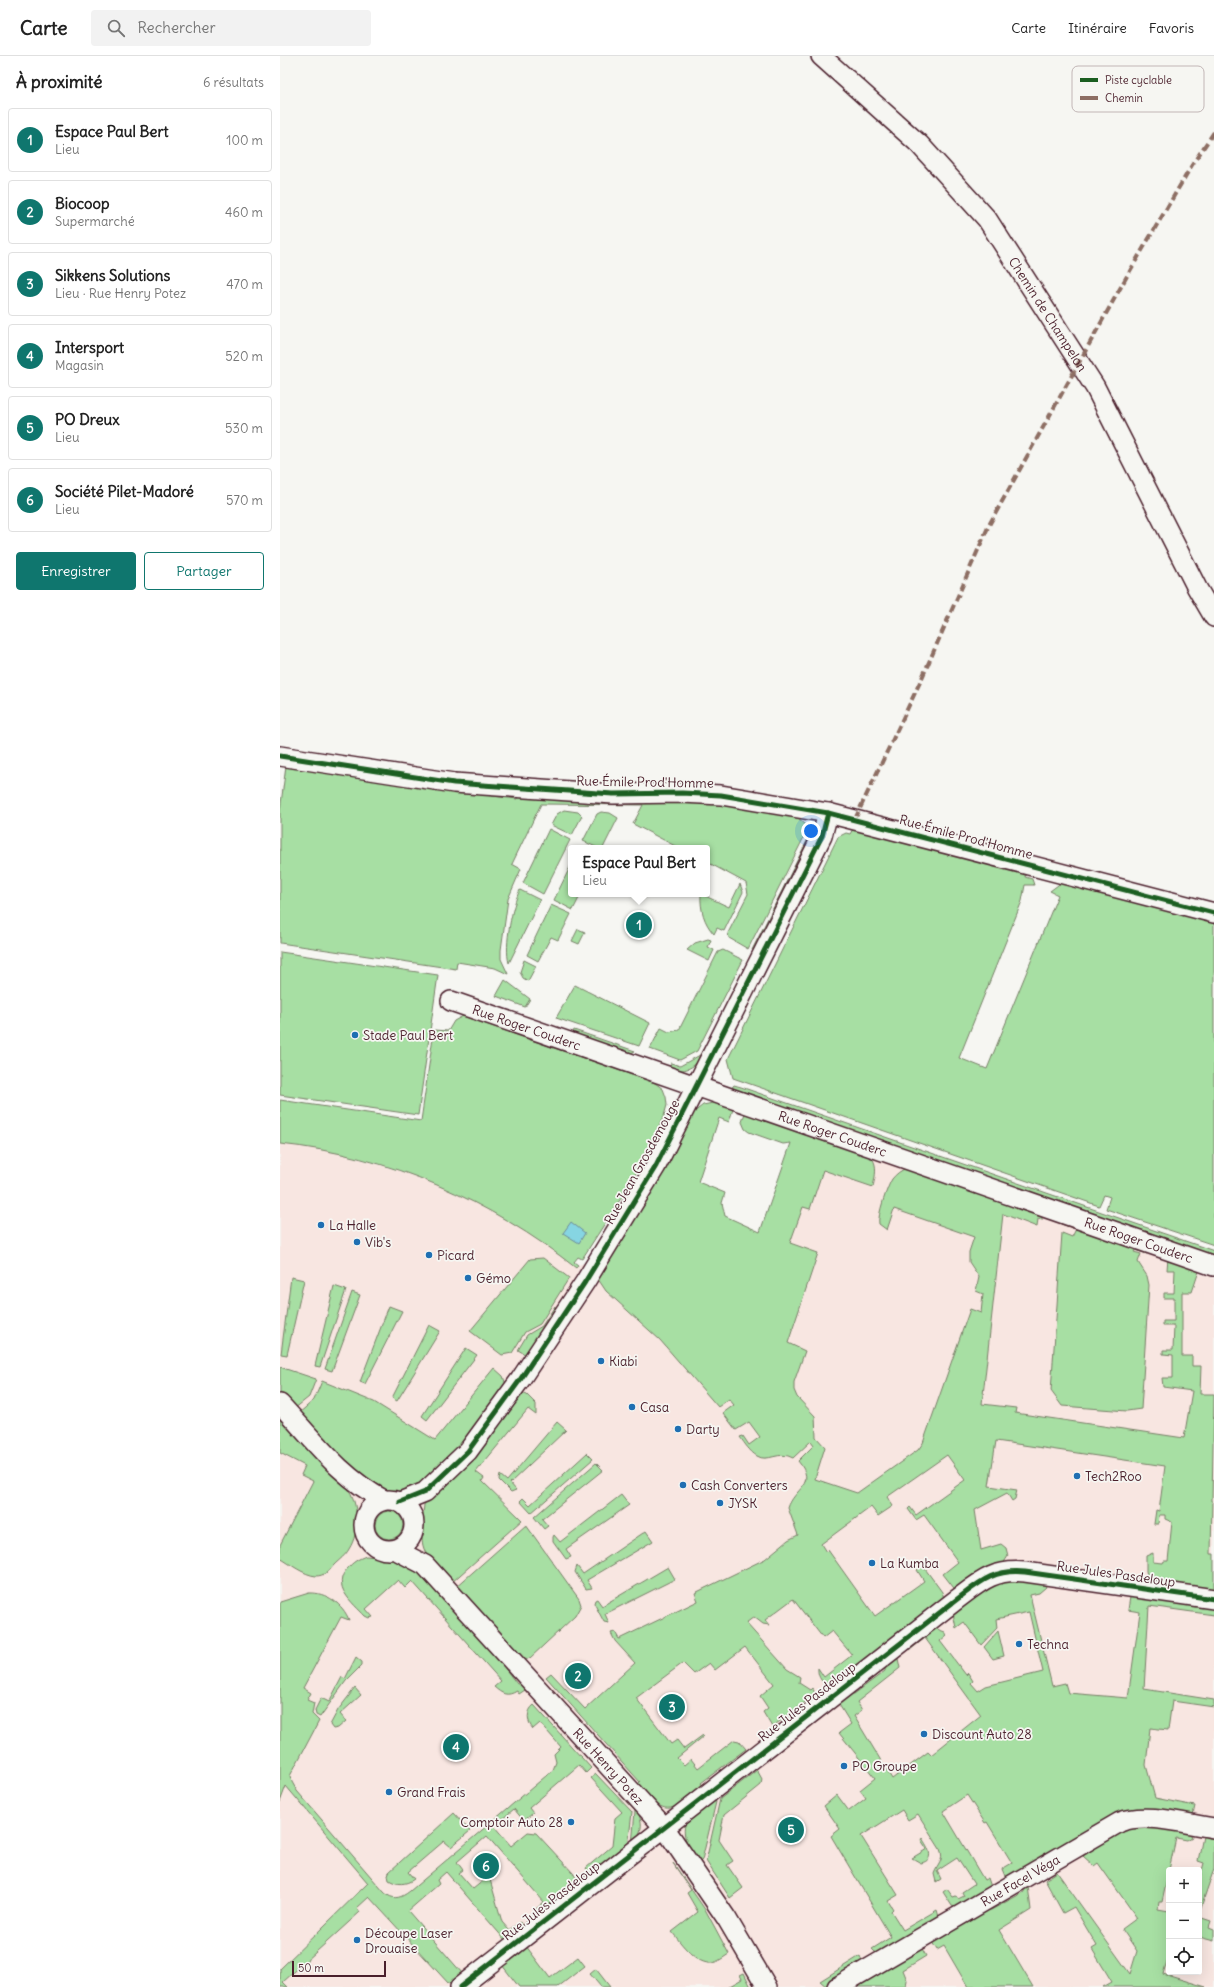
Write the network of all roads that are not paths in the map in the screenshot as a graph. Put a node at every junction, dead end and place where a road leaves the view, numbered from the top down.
1 (821, 56) edge
2 (1214, 617) edge
3 (280, 756) edge
4 (828, 813) junction
5 (1214, 913) edge
6 (451, 1001) dead end
7 (697, 1086) junction
8 (1214, 1266) edge
9 (280, 1404) edge
10 (344, 1473) junction
11 (425, 1492) junction
12 (392, 1501) junction
13 (365, 1517) junction
14 (414, 1526) junction
15 (396, 1550) junction
16 (425, 1565) junction
17 (1214, 1599) edge
18 (664, 1827) junction
19 (1214, 1828) edge
20 (460, 1987) edge
21 (767, 1987) edge
22 (837, 1987) edge

1 - 2 street, Chemin de Champelon
3 - 4 street, Rue Émile Prod'Homme
4 - 5 street, Rue Émile Prod'Homme
4 - 7 street, Rue Jean Grosdemouge
6 - 7 street, Rue Roger Couderc
7 - 8 street, Rue Roger Couderc
7 - 11 street, Rue Jean Grosdemouge
9 - 10 street
10 - 12 street
10 - 13 street
11 - 12 street
11 - 14 street
12 - 13 street
12 - 14 street
13 - 15 street
14 - 15 street
14 - 16 street
15 - 16 street
16 - 18 street, Rue Henry Potez
17 - 18 street, Rue Jules Pasdeloup
18 - 20 street, Rue Jules Pasdeloup
18 - 21 street, Rue Henry Potez
19 - 22 street, Rue Facel Véga

